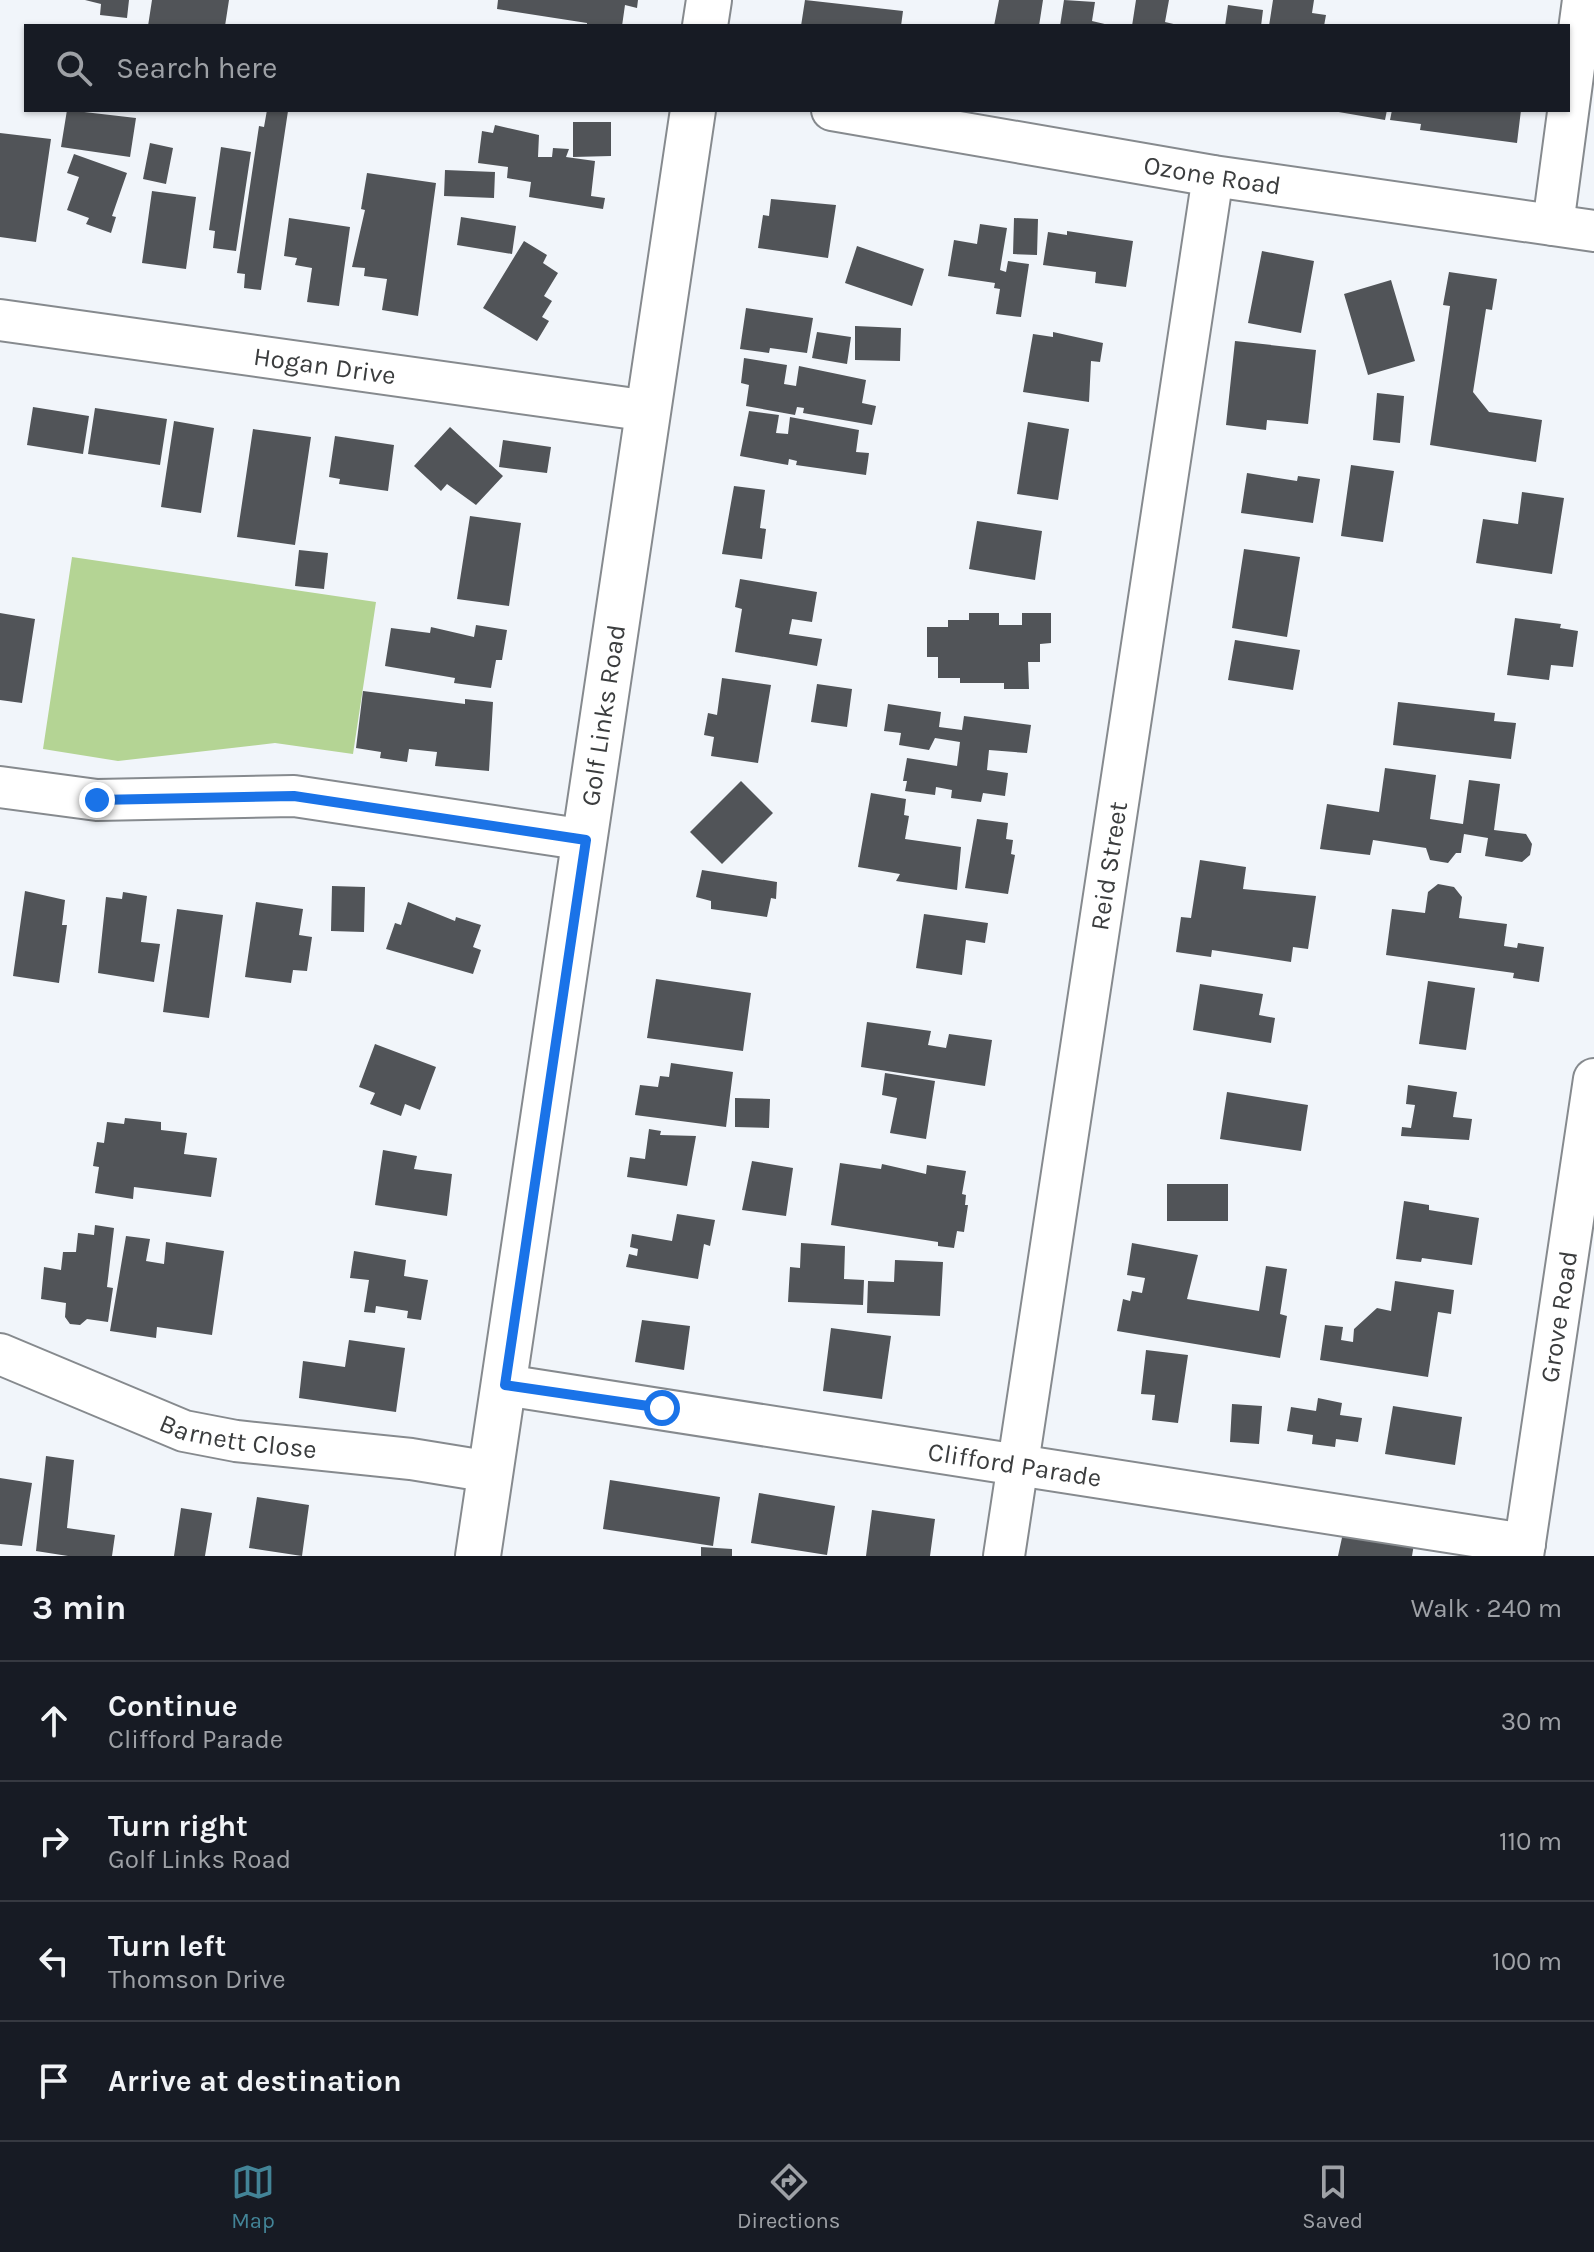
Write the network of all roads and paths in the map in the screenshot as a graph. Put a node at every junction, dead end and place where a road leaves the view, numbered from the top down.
1 (709, 0) edge
2 (1583, 0) edge
3 (705, 24) edge
4 (1570, 98) edge
5 (693, 112) edge
6 (844, 112) edge
7 (1568, 112) edge
8 (1213, 176) junction
9 (1553, 225) junction
10 (1594, 231) edge
11 (0, 320) edge
12 (649, 411) junction
13 (0, 787) edge
14 (586, 840) junction
15 (1594, 1079) edge
16 (0, 1354) edge
17 (505, 1385) junction
18 (1018, 1467) junction
19 (491, 1472) junction
20 (1524, 1550) edge
21 (478, 1556) edge
22 (1004, 1556) edge

1 - 3 main road
2 - 4 street
5 - 12 main road, Golf Links Road
6 - 8 street, Ozone Road
7 - 9 street
8 - 9 street, Ozone Road
8 - 18 street, Reid Street
9 - 10 street, Ozone Road
11 - 12 street, Hogan Drive
12 - 14 main road, Golf Links Road
13 - 14 street
14 - 17 main road, Golf Links Road
15 - 20 street, Grove Road
16 - 19 street, Barnett Close
17 - 18 street, Clifford Parade
17 - 19 main road, Golf Links Road
18 - 20 street, Clifford Parade
18 - 22 street, Reid Street
19 - 21 main road, Golf Links Road

